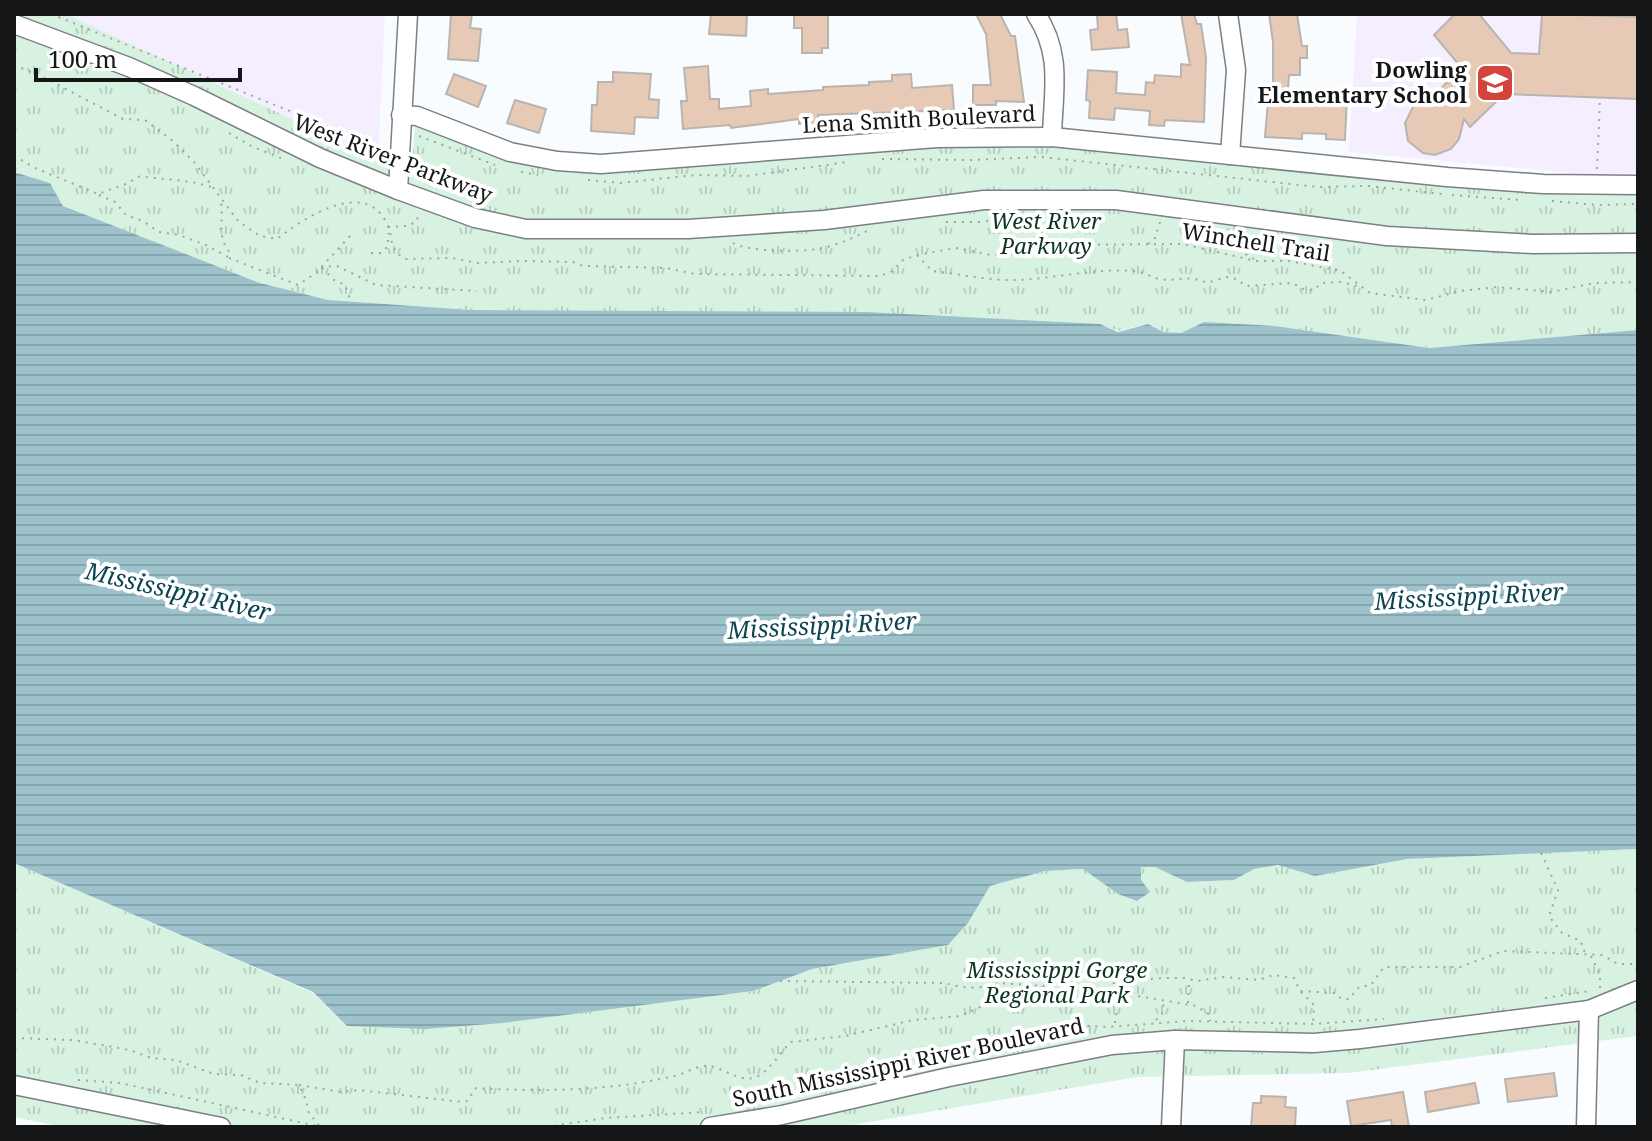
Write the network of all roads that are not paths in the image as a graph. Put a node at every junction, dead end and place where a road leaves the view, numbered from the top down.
1 (408, 14) edge
2 (1036, 14) edge
3 (1228, 14) edge
4 (14, 24) edge
5 (401, 115) junction
6 (1052, 137) junction
7 (1230, 155) junction
8 (1638, 185) edge
9 (398, 190) junction
10 (1638, 243) edge
11 (1638, 990) edge
12 (1589, 1010) junction
13 (1175, 1040) junction
14 (14, 1085) edge
15 (221, 1127) edge
16 (710, 1127) edge
17 (1171, 1127) edge
18 (1586, 1127) edge

1 - 5 street
2 - 6 street
3 - 7 street
4 - 9 street, West River Parkway
5 - 6 street, Lena Smith Boulevard
5 - 9 street
6 - 7 street, Lena Smith Boulevard
7 - 8 street, Lena Smith Boulevard
9 - 10 street, West River Parkway
11 - 12 street, South Mississippi River Boulevard
12 - 13 street, South Mississippi River Boulevard
12 - 18 street
13 - 16 street, South Mississippi River Boulevard
13 - 17 street
14 - 15 street

